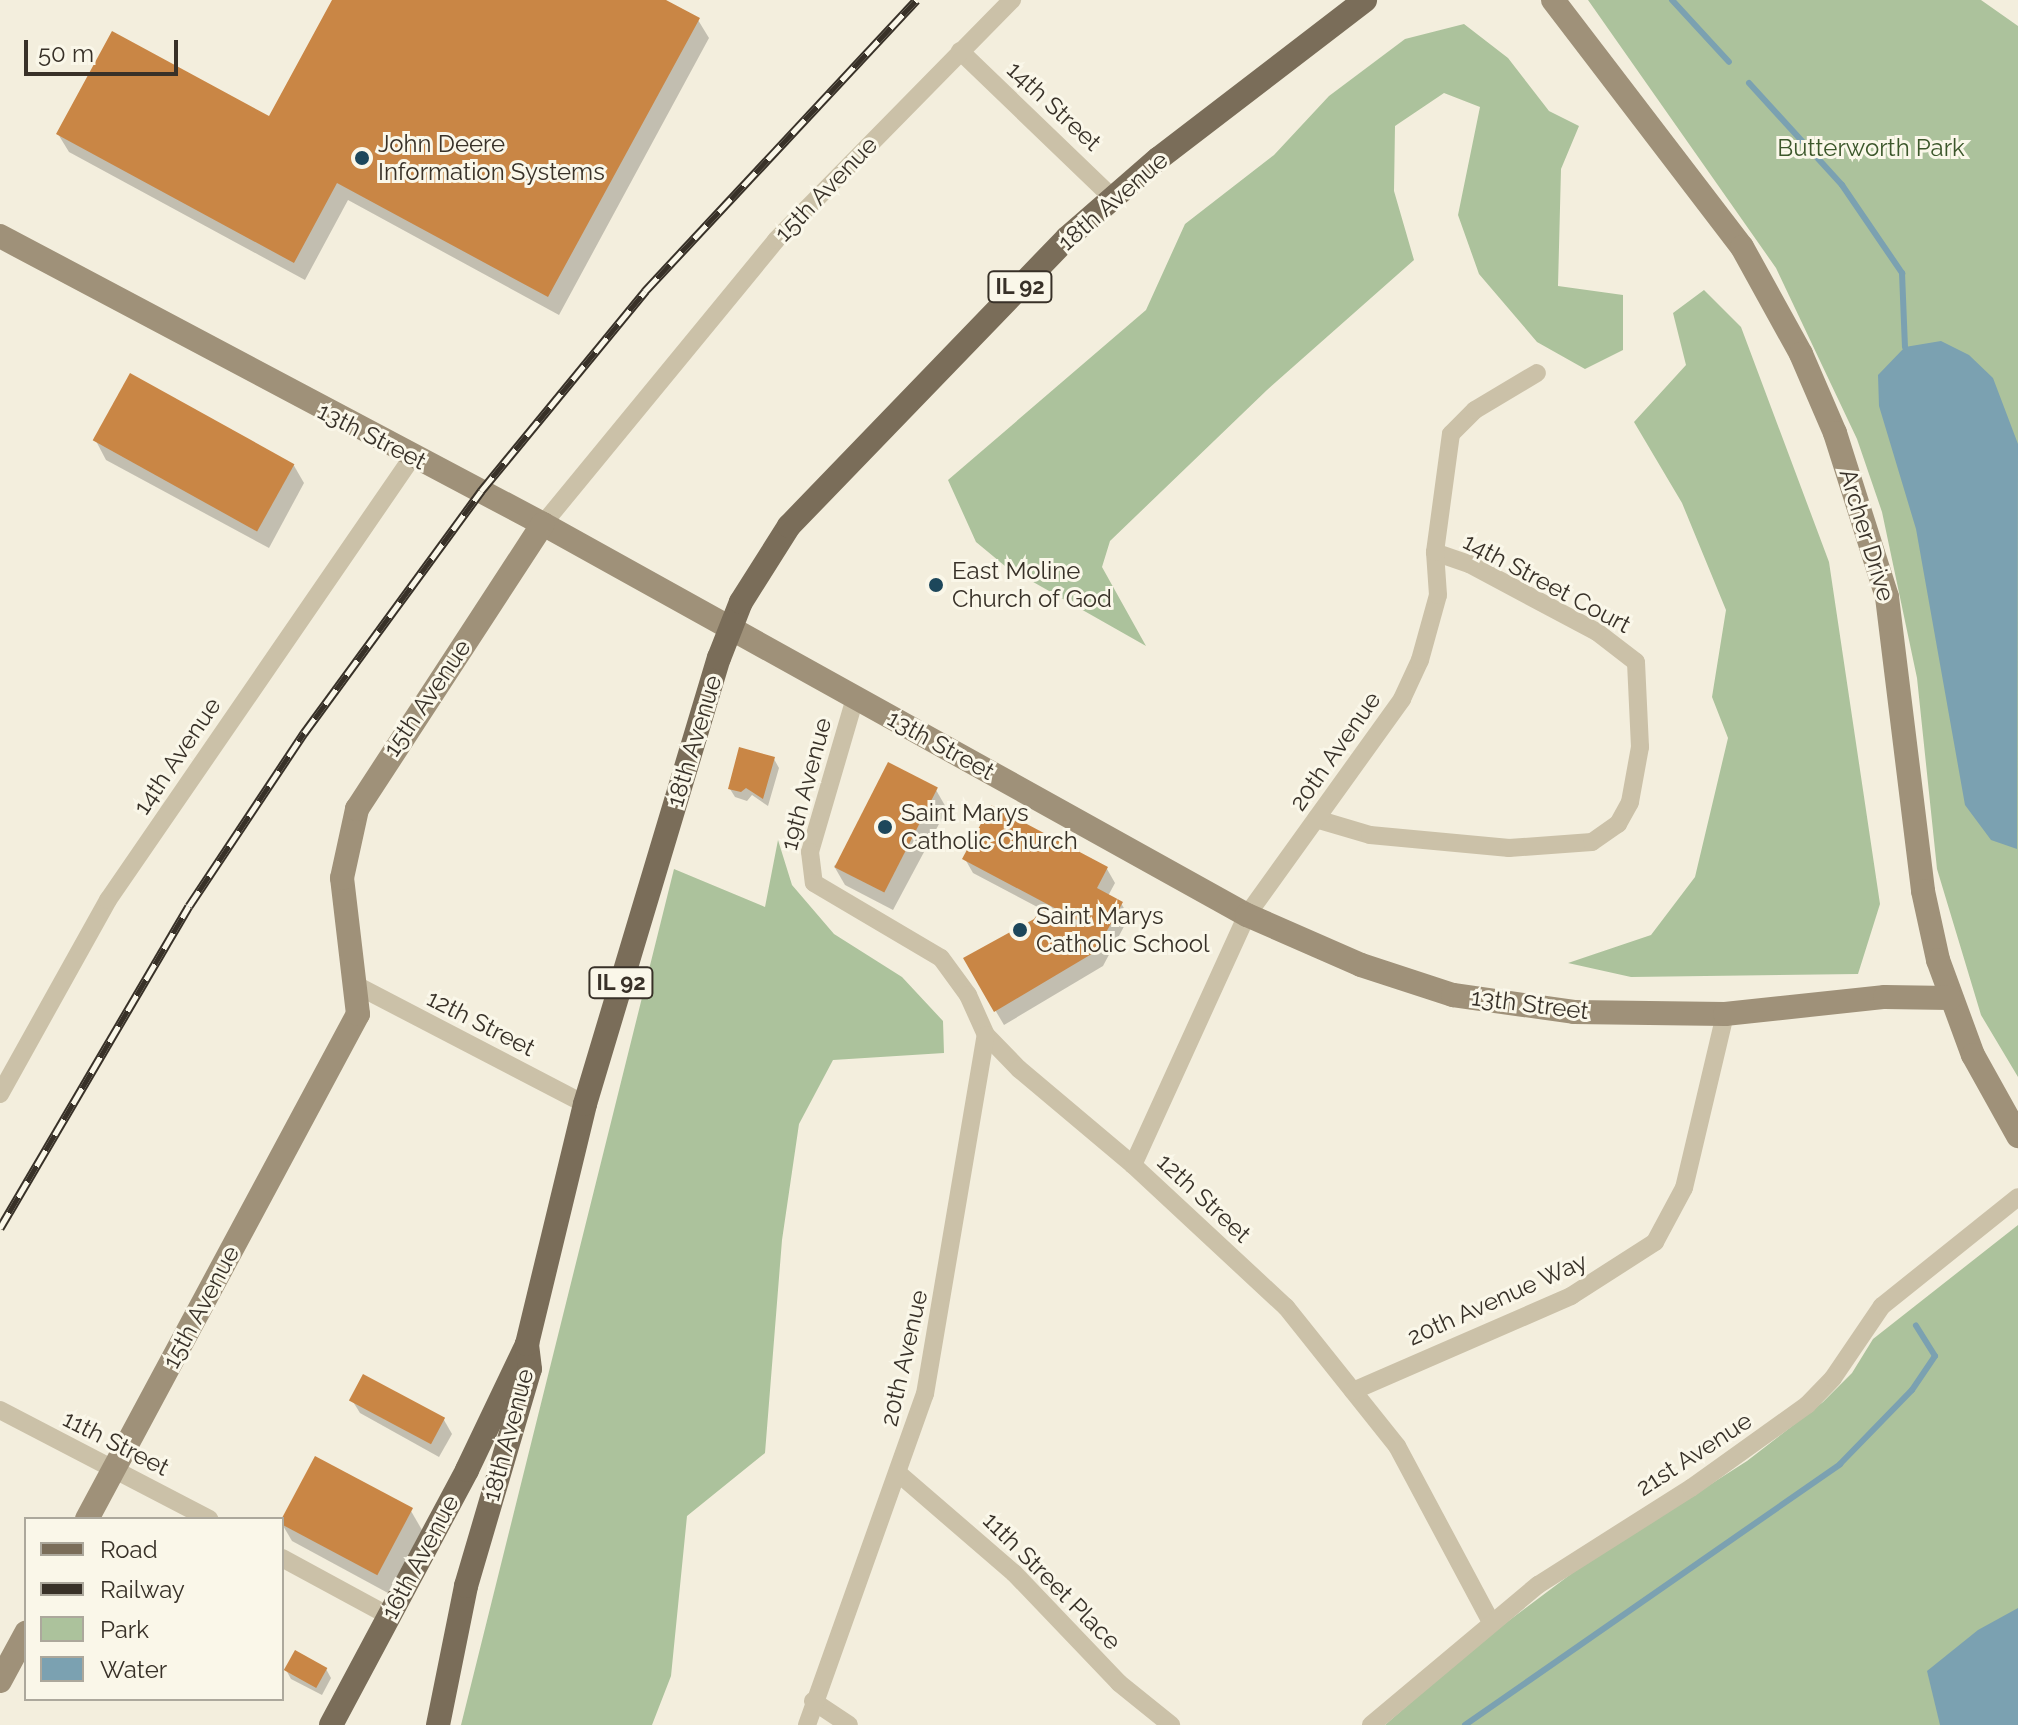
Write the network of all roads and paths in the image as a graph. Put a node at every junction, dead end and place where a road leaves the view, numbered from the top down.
1 (1012, 0) edge
2 (1365, 0) edge
3 (1553, 0) edge
4 (960, 51) junction
5 (1113, 198) junction
6 (0, 236) edge
7 (1537, 373) dead end
8 (413, 456) junction
9 (543, 524) junction
10 (1435, 552) junction
11 (731, 627) junction
12 (855, 698) junction
13 (1316, 819) junction
14 (814, 883) joint
15 (1247, 915) junction
16 (356, 985) junction
17 (1950, 998) junction
18 (1725, 1014) junction
19 (986, 1035) junction
20 (0, 1094) edge
21 (585, 1104) junction
22 (2018, 1136) edge
23 (1133, 1165) junction
24 (2018, 1197) edge
25 (527, 1344) junction
26 (1353, 1391) junction
27 (0, 1410) edge
28 (114, 1468) junction
29 (898, 1473) junction
30 (88, 1517) edge
31 (205, 1517) edge
32 (284, 1559) edge
33 (389, 1616) junction
34 (1490, 1620) junction
35 (24, 1637) edge
36 (0, 1681) edge
37 (813, 1701) junction
38 (331, 1725) edge
39 (438, 1725) edge
40 (807, 1725) edge
41 (849, 1725) edge
42 (1171, 1725) edge
43 (1371, 1725) edge

1 - 4 street, 15th Avenue
2 - 5 main road, 18th Avenue / IL 92
3 - 17 street, Archer Drive
4 - 5 street, 14th Street
4 - 9 street, 15th Avenue
5 - 11 main road, 18th Avenue / IL 92
6 - 8 street, 13th Street
7 - 10 street, 20th Avenue
8 - 9 street, 13th Street
8 - 20 street, 14th Avenue
9 - 11 street, 13th Street
9 - 16 street, 15th Avenue
10 - 13 street, 20th Avenue
10 - 13 street, 14th Street Court
11 - 12 street, 13th Street
11 - 21 main road, 18th Avenue / IL 92
12 - 14 street, 19th Avenue
12 - 15 street, 13th Street
13 - 15 street, 20th Avenue
14 - 19 street, 12th Street
15 - 18 street, 13th Street
15 - 23 street, 20th Avenue
16 - 21 street, 12th Street
16 - 28 street, 15th Avenue
17 - 18 street, 13th Street
17 - 22 street, Archer Drive
18 - 26 street, 20th Avenue Way
19 - 23 street, 12th Street
19 - 29 street, 20th Avenue
21 - 25 main road, 18th Avenue / IL 92
23 - 26 street, 12th Street
24 - 34 street, 21st Avenue
25 - 33 main road, 16th Avenue / IL 92
25 - 39 main road, 18th Avenue / IL 92
26 - 34 street, 12th Street
27 - 28 street, 11th Street
28 - 30 street, 15th Avenue
28 - 31 street, 11th Street
29 - 37 street, 20th Avenue
29 - 42 street, 11th Street Place
32 - 33 street
33 - 38 main road, 16th Avenue / IL 92
34 - 43 street, 21st Avenue
35 - 36 street
37 - 40 street, 20th Avenue
37 - 41 street

